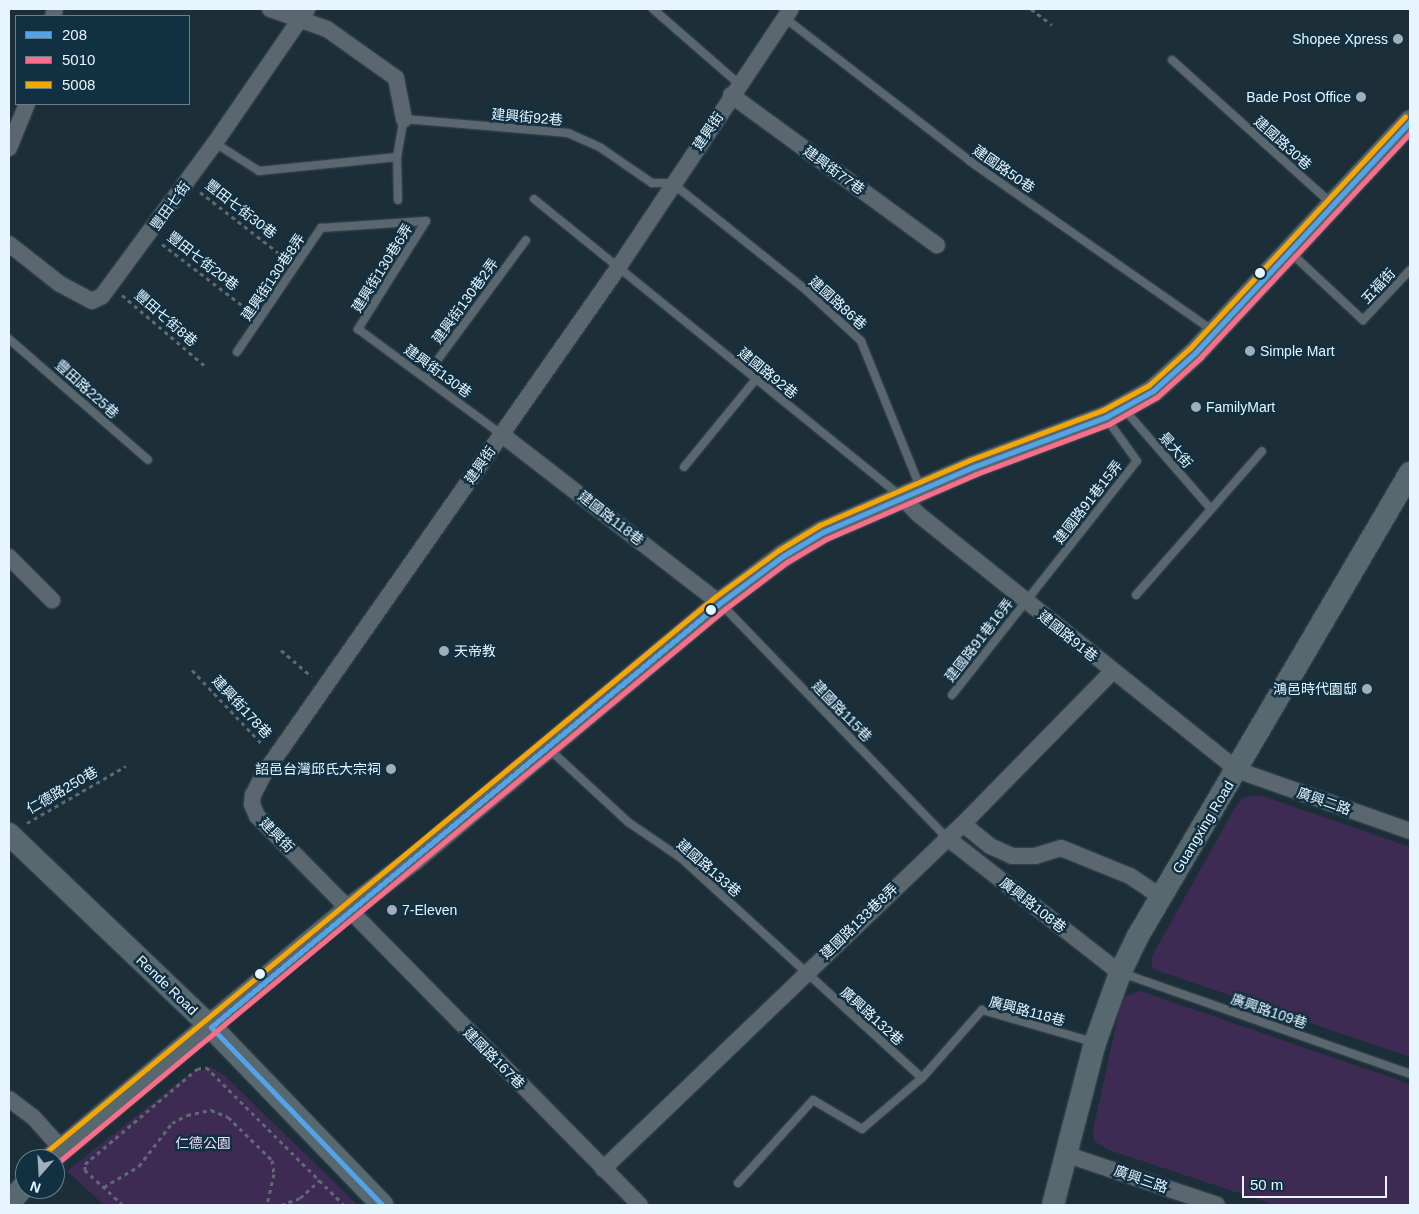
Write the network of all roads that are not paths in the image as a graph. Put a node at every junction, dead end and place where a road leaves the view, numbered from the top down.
1 (270, 9) edge
2 (653, 9) edge
3 (788, 13) edge
4 (303, 15) edge
5 (1172, 60) dead end
6 (735, 90) junction
7 (26, 105) edge
8 (404, 119) junction
9 (1410, 122) edge
10 (215, 143) junction
11 (9, 148) edge
12 (397, 157) junction
13 (672, 183) junction
14 (534, 199) dead end
15 (398, 200) dead end
16 (1332, 204) junction
17 (426, 221) joint
18 (526, 240) dead end
19 (9, 244) edge
20 (937, 245) dead end
21 (1289, 252) junction
22 (618, 268) junction
23 (1410, 270) edge
24 (358, 329) joint
25 (1214, 333) junction
26 (9, 339) edge
27 (237, 352) dead end
28 (426, 377) junction
29 (756, 379) junction
30 (1114, 412) junction
31 (501, 434) junction
32 (1262, 451) dead end
33 (148, 460) dead end
34 (684, 467) dead end
35 (1410, 473) edge
36 (912, 493) junction
37 (1211, 509) junction
38 (9, 556) edge
39 (1136, 595) dead end
40 (52, 600) dead end
41 (1026, 601) junction
42 (720, 603) junction
43 (1113, 671) junction
44 (952, 695) dead end
45 (547, 748) junction
46 (1237, 770) junction
47 (963, 824) junction
48 (17, 829) edge
49 (1410, 831) edge
50 (946, 837) junction
51 (1161, 897) junction
52 (348, 910) junction
53 (805, 973) junction
54 (1120, 973) junction
55 (211, 1027) junction
56 (1095, 1043) junction
57 (1410, 1074) edge
58 (922, 1078) junction
59 (9, 1099) edge
60 (53, 1149) edge
61 (60, 1149) edge
62 (1065, 1154) junction
63 (603, 1169) junction
64 (738, 1183) dead end
65 (382, 1205) edge
66 (640, 1205) edge
67 (1053, 1205) edge
68 (1216, 1205) edge

1 - 4 street
2 - 6 lane
3 - 6 street, 建興街
3 - 25 lane, 建國路50巷
4 - 8 street
4 - 10 street, 豐田七街
5 - 16 lane, 建國路30巷
6 - 13 street, 建興街
6 - 20 street, 建興街77巷
7 - 11 street
8 - 12 lane
8 - 13 lane, 建興街92巷
9 - 16 street
10 - 12 lane
10 - 19 street, 豐田七街
12 - 15 lane
13 - 22 street, 建興街
13 - 36 lane, 建國路86巷
14 - 22 lane, 建國路92巷
16 - 21 street
17 - 24 lane, 建興街130巷6弄
17 - 27 lane, 建興街130巷8弄
18 - 28 lane, 建興街130巷2弄
21 - 23 lane, 五福街
21 - 25 street
22 - 29 lane, 建國路92巷
22 - 31 street, 建興街
24 - 28 lane, 建興街130巷
25 - 30 street
26 - 33 lane, 豐田路225巷
28 - 31 lane, 建興街130巷
29 - 34 lane
29 - 36 lane, 建國路92巷
30 - 36 street
30 - 37 lane, 景大街
30 - 41 lane, 建國路91巷15弄
31 - 42 street, 建國路118巷
31 - 52 street, 建興街
32 - 37 lane
35 - 46 street, Guangxing Road
36 - 41 street, 建國路91巷
36 - 42 street
37 - 39 lane
38 - 40 street
41 - 43 street, 建國路91巷
41 - 44 lane, 建國路91巷16弄
42 - 45 street
42 - 50 lane, 建國路115巷
43 - 46 street, 建國路91巷
43 - 47 street, 建國路133巷8弄
45 - 52 street
45 - 53 lane, 建國路133巷
46 - 49 street, 廣興二路
46 - 51 street, Guangxing Road
47 - 50 street, 建國路133巷8弄
47 - 51 street
48 - 55 street, Rende Road
50 - 53 street, 建國路133巷8弄
50 - 54 street, 廣興路108巷
51 - 54 street, Guangxing Road
52 - 55 street
52 - 63 street, 建國路167巷
53 - 58 lane, 廣興路132巷
53 - 63 street, 建國路133巷8弄
54 - 56 street, Guangxing Road
54 - 57 lane, 廣興路109巷
55 - 61 street
55 - 65 street, Rende Road
56 - 58 lane, 廣興路118巷
56 - 62 street, Guangxing Road
58 - 64 lane
59 - 60 street
62 - 67 street, Guangxing Road
62 - 68 street, 廣興三路
63 - 66 street, 建國路167巷

